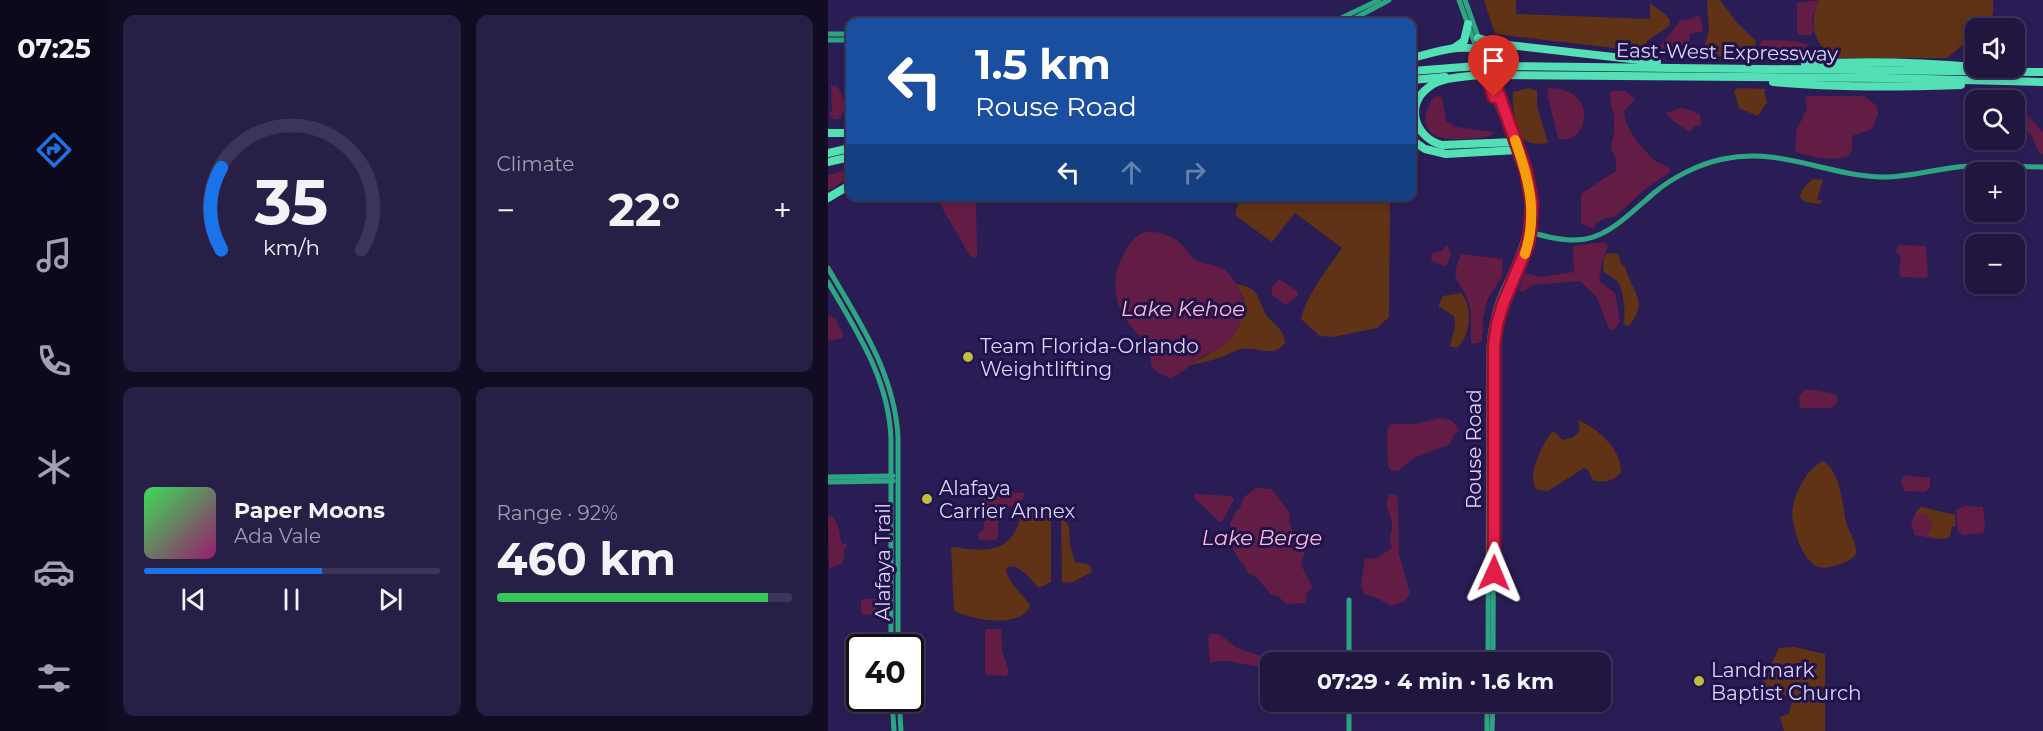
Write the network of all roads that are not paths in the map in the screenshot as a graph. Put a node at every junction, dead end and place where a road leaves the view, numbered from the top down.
1 (1379, 0) edge
2 (1389, 0) edge
3 (1459, 0) edge
4 (1465, 0) edge
5 (1341, 18) edge
6 (1355, 18) edge
7 (1468, 24) junction
8 (828, 34) edge
9 (846, 34) edge
10 (1478, 38) junction
11 (828, 40) edge
12 (846, 40) edge
13 (1500, 44) junction
14 (1454, 49) junction
15 (1481, 52) junction
16 (1416, 57) edge
17 (1965, 66) edge
18 (1684, 67) junction
19 (1768, 68) junction
20 (1416, 71) edge
21 (1478, 71) junction
22 (2043, 72) edge
23 (1965, 74) edge
24 (2025, 74) edge
25 (1965, 76) edge
26 (2016, 78) edge
27 (1416, 79) edge
28 (2043, 82) edge
29 (828, 133) edge
30 (846, 133) edge
31 (1416, 143) edge
32 (1515, 146) junction
33 (846, 149) edge
34 (828, 153) edge
35 (846, 158) edge
36 (828, 162) edge
37 (2043, 167) edge
38 (846, 187) edge
39 (828, 198) edge
40 (1528, 231) junction
41 (828, 268) edge
42 (828, 282) edge
43 (895, 479) junction
44 (828, 480) edge
45 (1349, 600) dead end
46 (891, 634) edge
47 (898, 634) edge
48 (1349, 652) edge
49 (1488, 652) edge
50 (1493, 652) edge
51 (893, 712) edge
52 (900, 712) edge
53 (1349, 712) edge
54 (1487, 712) edge
55 (1493, 712) edge
56 (894, 731) edge
57 (901, 731) edge
58 (1349, 731) edge
59 (1487, 731) edge
60 (1492, 731) edge

1 - 5 street
2 - 6 street
3 - 7 street, Rouse Road
4 - 10 street, Rouse Road
7 - 14 highway
7 - 15 street, Rouse Road
8 - 9 street
10 - 13 highway
10 - 15 street, Rouse Road
11 - 12 street
13 - 15 highway
13 - 18 highway
14 - 15 highway
14 - 16 highway
15 - 32 street, Rouse Road
17 - 19 highway
18 - 19 highway, East-West Expressway
18 - 21 highway, East-West Expressway, bridge
19 - 23 highway, East-West Expressway
20 - 21 highway, East-West Expressway
21 - 25 highway, East-West Expressway, bridge
21 - 27 highway, East-West Expressway
21 - 32 highway
22 - 24 highway, East-West Expressway
26 - 28 highway, East-West Expressway
29 - 30 highway
31 - 32 highway
32 - 40 street, Rouse Road
33 - 34 highway
35 - 36 highway
37 - 40 street
38 - 39 highway
40 - 49 street, Rouse Road
40 - 50 street, Rouse Road
41 - 43 street
42 - 43 street
43 - 44 street
43 - 44 street
43 - 46 street, Alafaya Trail
43 - 47 street, Alafaya Trail
45 - 48 street
51 - 56 street
52 - 57 street
53 - 58 street
54 - 59 street
55 - 60 street

